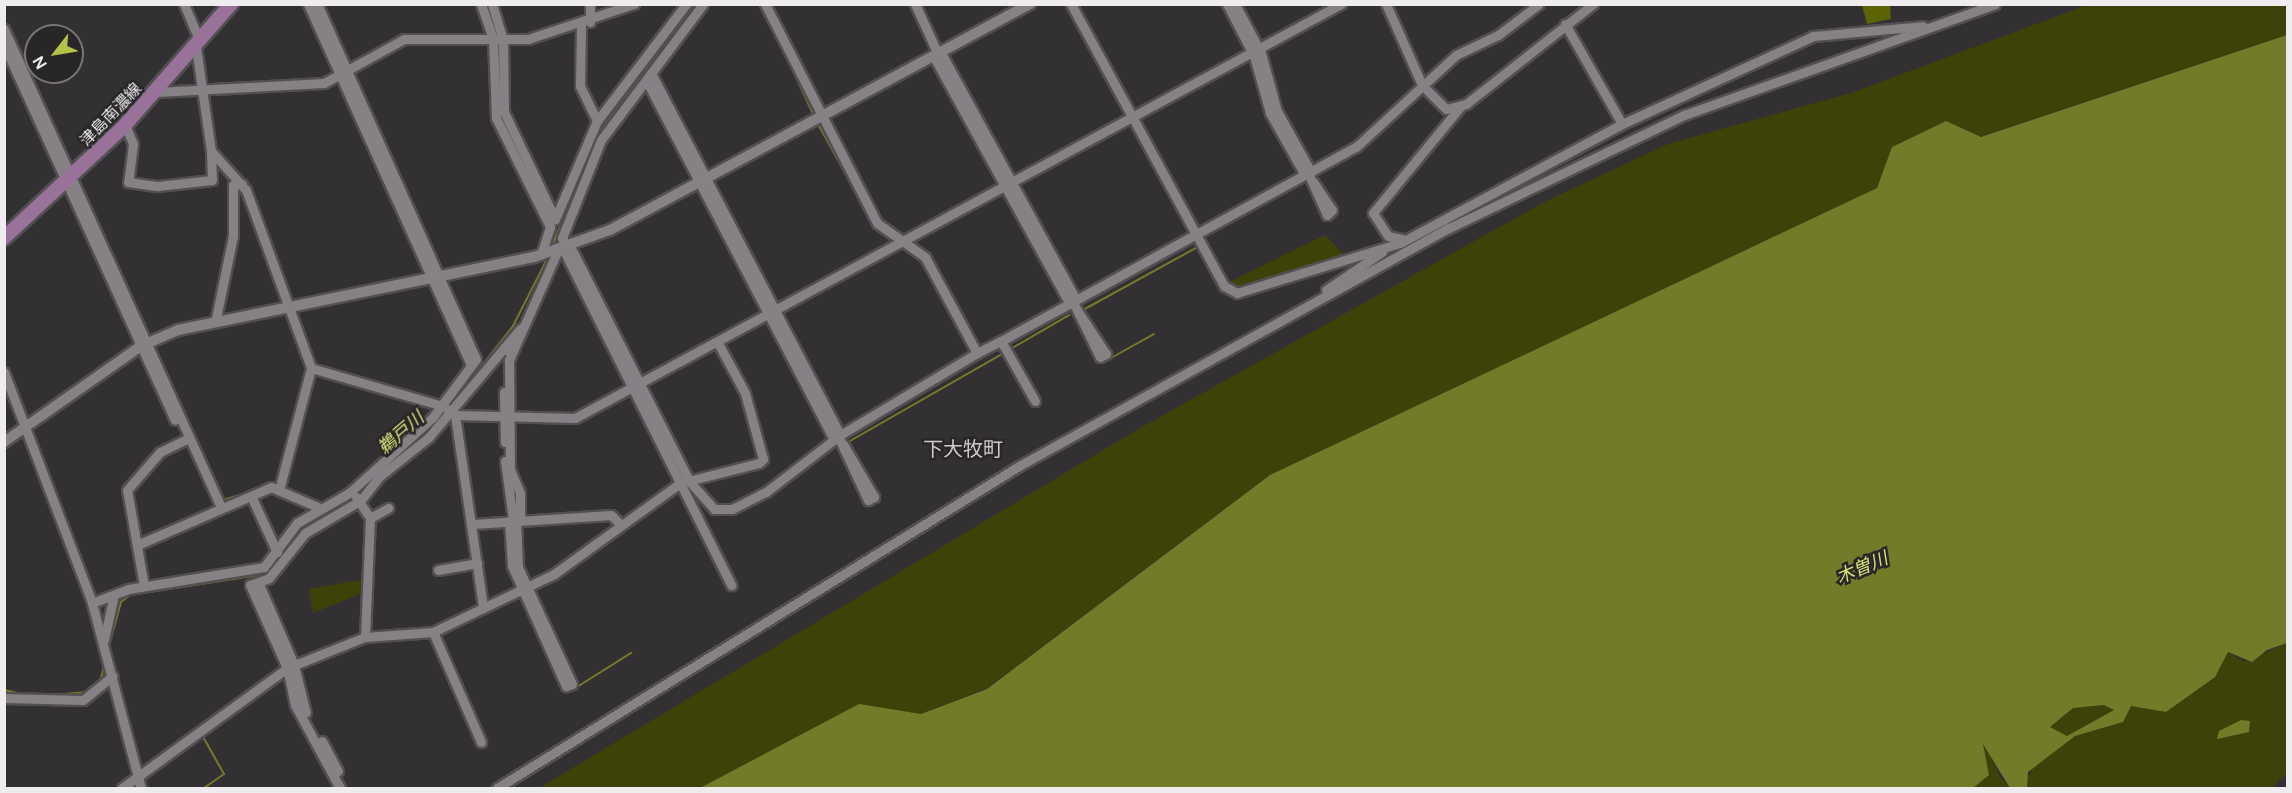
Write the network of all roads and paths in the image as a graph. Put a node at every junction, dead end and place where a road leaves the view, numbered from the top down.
1 (184, 4) edge
2 (231, 4) edge
3 (308, 4) edge
4 (317, 4) edge
5 (481, 4) edge
6 (492, 4) edge
7 (590, 4) edge
8 (634, 4) edge
9 (686, 4) edge
10 (703, 4) edge
11 (765, 4) edge
12 (915, 4) edge
13 (1030, 4) edge
14 (1071, 4) edge
15 (1227, 4) edge
16 (1234, 4) edge
17 (1341, 4) edge
18 (1386, 4) edge
19 (1522, 4) edge
20 (1593, 4) edge
21 (1995, 4) edge
22 (1532, 8) edge
23 (586, 23) junction
24 (1565, 24) junction
25 (1930, 27) junction
26 (4, 29) edge
27 (498, 39) junction
28 (198, 44) junction
29 (4, 45) edge
30 (1256, 51) junction
31 (938, 55) junction
32 (343, 73) junction
33 (648, 76) junction
34 (1422, 85) junction
35 (157, 92) junction
36 (201, 93) junction
37 (1461, 106) junction
38 (820, 118) junction
39 (1132, 118) junction
40 (597, 121) junction
41 (1622, 124) junction
42 (125, 125) junction
43 (211, 151) junction
44 (1309, 175) junction
45 (70, 180) junction
46 (700, 183) junction
47 (242, 184) junction
48 (1010, 184) junction
49 (556, 217) junction
50 (550, 227) junction
51 (1196, 234) junction
52 (4, 238) edge
53 (1403, 241) junction
54 (903, 242) junction
55 (557, 250) junction
56 (435, 277) junction
57 (1320, 297) junction
58 (1074, 304) junction
59 (284, 306) junction
60 (771, 314) junction
61 (216, 318) junction
62 (520, 329) junction
63 (1001, 341) junction
64 (718, 343) junction
65 (144, 344) junction
66 (504, 348) junction
67 (513, 353) junction
68 (977, 353) junction
69 (311, 368) junction
70 (4, 372) edge
71 (636, 387) junction
72 (1035, 401) dead end
73 (449, 411) junction
74 (508, 417) junction
75 (29, 426) junction
76 (839, 439) junction
77 (185, 440) junction
78 (4, 442) edge
79 (684, 482) junction
80 (279, 490) junction
81 (251, 496) junction
82 (355, 497) junction
83 (219, 508) junction
84 (320, 508) junction
85 (388, 508) dead end
86 (370, 518) junction
87 (515, 520) junction
88 (473, 524) junction
89 (621, 525) junction
90 (137, 545) junction
91 (277, 552) junction
92 (477, 563) junction
93 (438, 570) dead end
94 (731, 585) dead end
95 (144, 586) junction
96 (525, 588) junction
97 (113, 598) junction
98 (92, 603) junction
99 (483, 608) junction
100 (433, 632) junction
101 (364, 637) junction
102 (105, 645) junction
103 (291, 667) junction
104 (113, 676) junction
105 (5, 697) edge
106 (482, 742) dead end
107 (338, 771) dead end
108 (138, 776) junction
109 (122, 789) edge
110 (141, 789) edge
111 (340, 789) edge
112 (497, 789) edge

1 - 28 street
2 - 28 main road, 津島南濃線
3 - 32 street
4 - 32 street
5 - 27 street
6 - 27 street
7 - 23 street
8 - 23 street
9 - 40 street
10 - 33 street
11 - 38 street
12 - 31 street
13 - 31 street
14 - 39 street
15 - 30 street
16 - 30 street
17 - 30 street
18 - 34 street
19 - 22 street
20 - 24 street
21 - 25 street
22 - 34 street
23 - 27 street
23 - 40 street
24 - 37 street
24 - 41 street
25 - 41 street
25 - 57 street
26 - 45 street
27 - 32 street
27 - 49 street
27 - 50 street
28 - 35 main road, 津島南濃線
28 - 36 street
29 - 45 street
30 - 39 street
30 - 44 street
31 - 38 street
31 - 48 street
32 - 36 street
32 - 56 street
33 - 46 street
33 - 55 street
34 - 37 street
34 - 44 street
35 - 36 street
35 - 42 main road, 津島南濃線
36 - 43 street
37 - 53 street
38 - 46 street
38 - 54 street
39 - 48 street
39 - 51 street
40 - 49 street
41 - 53 street
42 - 43 street
42 - 45 main road, 津島南濃線
43 - 47 street
44 - 51 street
45 - 52 main road, 津島南濃線
45 - 65 street
46 - 55 street
46 - 60 street
47 - 59 street
47 - 61 street
48 - 54 street
48 - 58 street
49 - 50 street
50 - 55 street
51 - 53 street
51 - 58 street
53 - 57 street
54 - 60 street
54 - 68 street
55 - 56 street
55 - 62 street
55 - 71 street
56 - 59 street
56 - 73 street
57 - 112 street
58 - 58 street
58 - 63 street
59 - 61 street
59 - 69 street
60 - 64 street
60 - 76 street
61 - 65 street
62 - 66 street
62 - 67 street
63 - 68 street
63 - 72 street
64 - 71 street
64 - 79 street
65 - 75 street
65 - 77 street
65 - 83 street
66 - 67 street
66 - 73 street
66 - 74 street
67 - 74 street
68 - 76 street
69 - 73 street
69 - 80 street
70 - 75 street
71 - 74 street
71 - 79 street
73 - 74 street
73 - 82 street
73 - 82 street
73 - 88 street
74 - 87 street
75 - 78 street
75 - 98 street
76 - 76 street
76 - 79 street
77 - 83 street
77 - 90 street
79 - 89 street
79 - 94 street
80 - 81 street
80 - 84 street
81 - 83 street
81 - 91 street
82 - 84 street
82 - 86 street
82 - 103 street
83 - 90 street
84 - 91 street
85 - 86 street
86 - 101 street
87 - 88 street
87 - 89 street
87 - 96 street
88 - 92 street
89 - 96 street
90 - 95 street
91 - 95 street
92 - 93 street
92 - 99 street
95 - 97 street
96 - 96 street
96 - 99 street
97 - 98 street
97 - 102 street
98 - 102 street
99 - 100 street
100 - 101 street
100 - 106 street
101 - 103 street
102 - 104 street
103 - 107 street
103 - 108 street
103 - 111 street
104 - 105 street
104 - 108 street
108 - 109 street
108 - 110 street

